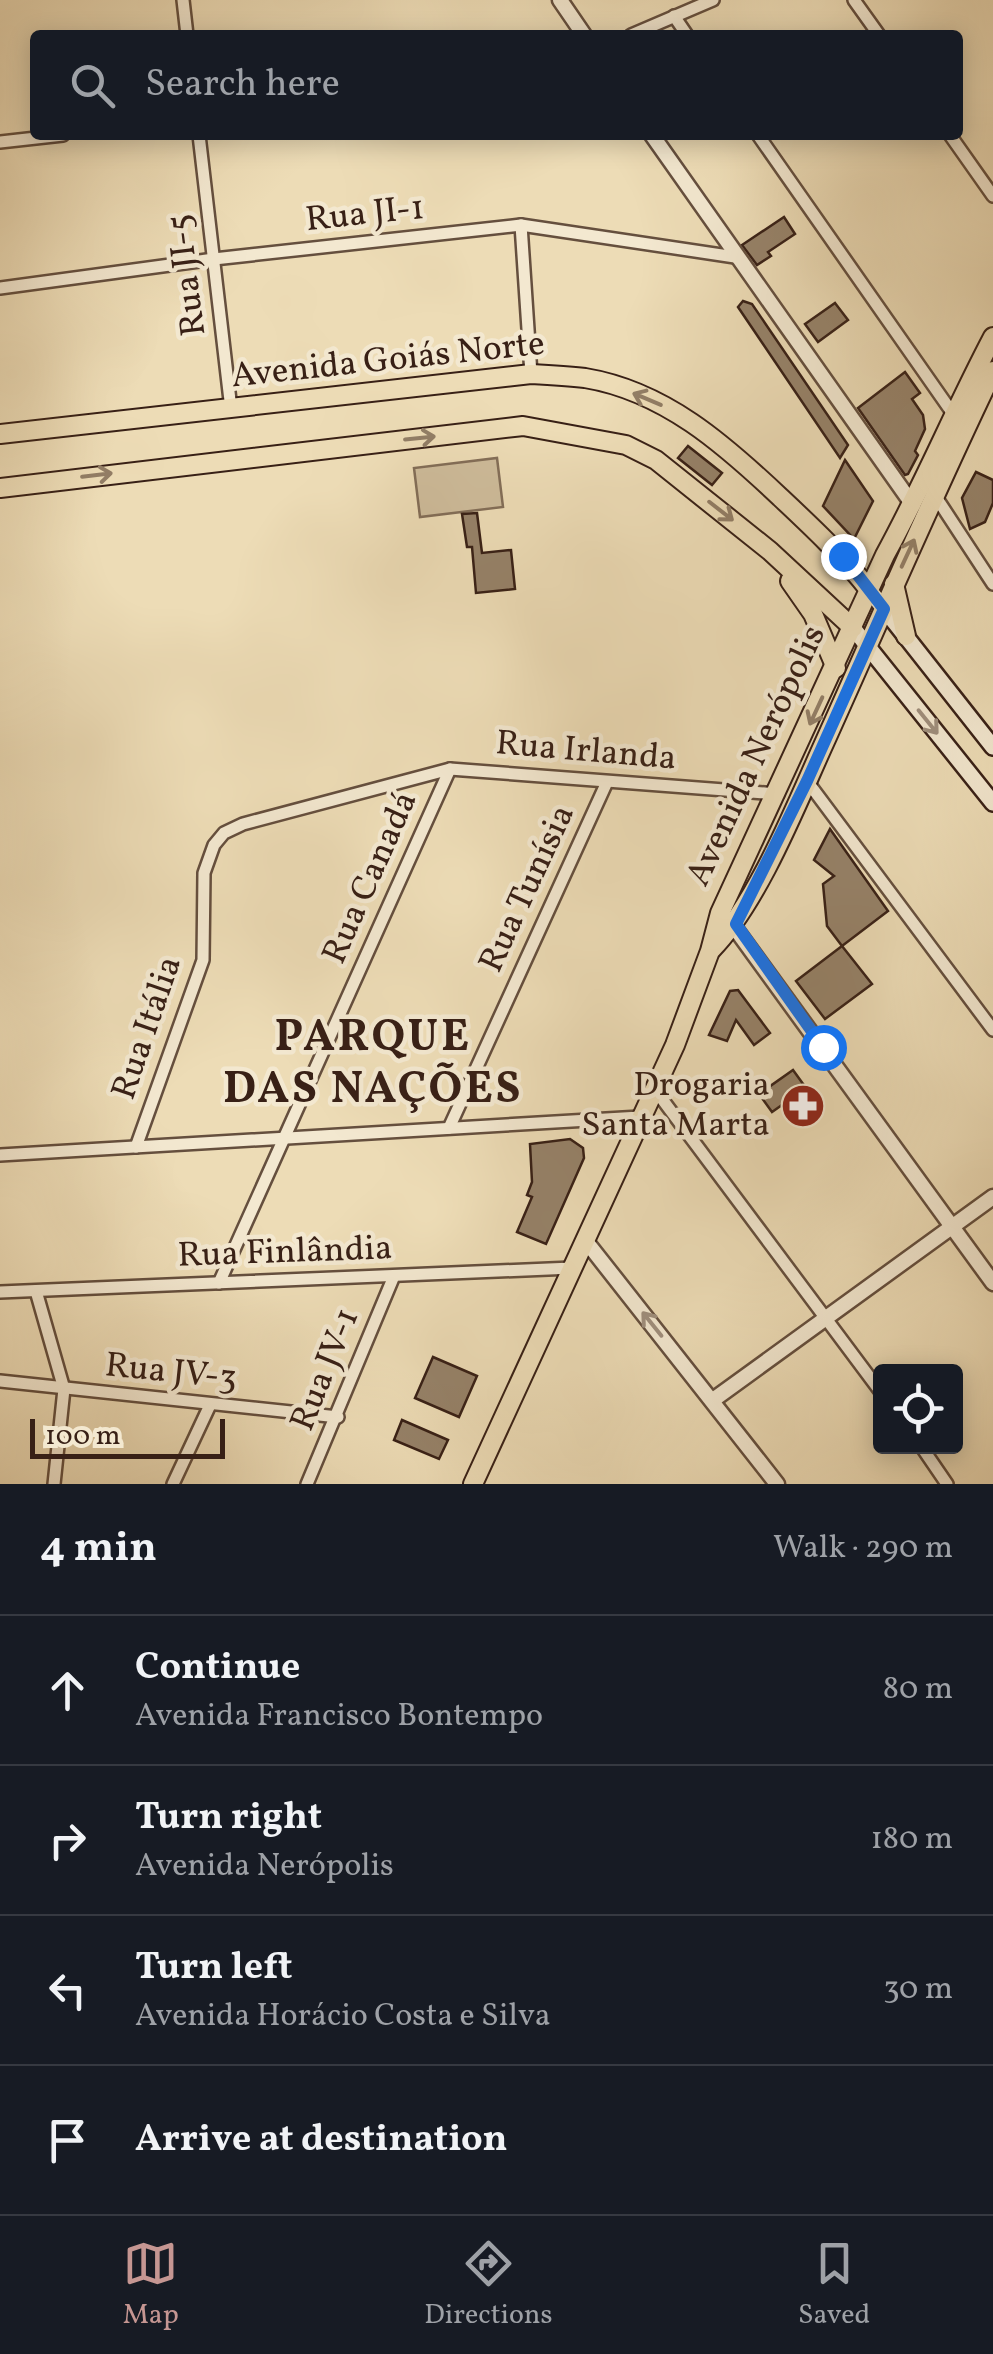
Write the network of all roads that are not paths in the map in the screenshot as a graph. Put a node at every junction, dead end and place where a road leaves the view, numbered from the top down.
1 (183, 0) edge
2 (560, 0) edge
3 (713, 0) edge
4 (854, 0) edge
5 (674, 16) junction
6 (186, 30) edge
7 (581, 30) edge
8 (642, 30) edge
9 (684, 30) edge
10 (875, 30) edge
11 (30, 139) edge
12 (200, 140) edge
13 (655, 140) edge
14 (762, 140) edge
15 (954, 140) edge
16 (0, 142) edge
17 (993, 196) edge
18 (521, 225) junction
19 (735, 257) junction
20 (214, 259) junction
21 (0, 288) edge
22 (993, 337) edge
23 (993, 371) edge
24 (531, 374) junction
25 (231, 409) junction
26 (953, 413) junction
27 (964, 430) junction
28 (0, 434) edge
29 (0, 488) edge
30 (934, 494) junction
31 (912, 505) junction
32 (770, 551) junction
33 (843, 556) junction
34 (884, 556) junction
35 (894, 584) junction
36 (993, 584) edge
37 (870, 591) junction
38 (884, 609) junction
39 (852, 628) junction
40 (906, 636) junction
41 (868, 646) junction
42 (836, 668) junction
43 (993, 747) edge
44 (450, 769) junction
45 (807, 781) junction
46 (607, 782) junction
47 (778, 794) junction
48 (993, 803) edge
49 (243, 824) joint
50 (728, 919) junction
51 (993, 1030) edge
52 (654, 1086) junction
53 (640, 1117) junction
54 (450, 1128) junction
55 (284, 1138) junction
56 (136, 1146) junction
57 (0, 1154) edge
58 (993, 1197) edge
59 (952, 1227) junction
60 (585, 1240) junction
61 (572, 1268) junction
62 (394, 1276) junction
63 (993, 1282) edge
64 (219, 1283) junction
65 (36, 1291) junction
66 (0, 1292) edge
67 (827, 1316) junction
68 (0, 1381) edge
69 (873, 1381) edge
70 (64, 1389) junction
71 (713, 1400) junction
72 (210, 1405) junction
73 (338, 1417) junction
74 (926, 1454) edge
75 (54, 1484) edge
76 (173, 1484) edge
77 (307, 1484) edge
78 (473, 1484) edge
79 (777, 1484) edge
80 (948, 1484) edge

1 - 6 street
2 - 7 street
3 - 5 street
4 - 10 street
5 - 8 street
5 - 9 street
11 - 16 street
12 - 20 street, Rua JI-5
13 - 19 street
14 - 26 street
15 - 17 street
18 - 19 street, Rua JI-1
18 - 20 street, Rua JI-1
18 - 24 street
19 - 31 street
20 - 21 street, Rua JI-1
20 - 25 street, Rua JI-5
22 - 26 main road, Avenida Nerópolis
23 - 27 main road, Avenida Nerópolis
24 - 25 main road, Avenida Goiás Norte
33 -> 24 main road, Avenida Goiás Norte
25 - 28 main road, Avenida Goiás Norte
26 - 27 street
26 - 31 main road, Avenida Nerópolis
27 - 30 main road, Avenida Nerópolis
29 -> 32 main road
35 -> 30 main road, Avenida Nerópolis
30 - 36 street
31 - 34 main road, Avenida Nerópolis
32 - 39 main road
32 - 42 main road
33 - 34 main road
33 - 37 main road, Avenida Goiás Norte
34 - 37 main road, Avenida Nerópolis
35 - 38 main road, Avenida Nerópolis
35 - 40 main road
37 - 38 main road
37 - 39 main road, Avenida Nerópolis
38 - 40 main road
38 - 41 main road, Avenida Nerópolis
39 - 41 main road
39 - 42 main road, Avenida Nerópolis
40 - 43 main road
41 - 45 main road, Avenida Nerópolis
41 -> 48 main road
42 -> 47 main road, Avenida Nerópolis
44 - 46 street, Rua Irlanda
44 - 49 street, Rua Irlanda
44 - 55 street, Rua Canadá
45 - 50 main road, Avenida Nerópolis
45 - 51 street
46 - 47 street, Rua Irlanda
46 - 54 street, Rua Tunísia
47 - 50 main road, Avenida Nerópolis
49 - 56 street, Rua Itália
50 - 52 main road, Avenida Nerópolis
50 - 59 street
52 - 53 main road, Avenida Nerópolis
52 - 67 street
53 - 54 street
53 - 60 main road, Avenida Nerópolis
54 - 55 street
55 - 56 street
55 - 64 street, Rua Canadá
56 - 57 street
58 - 59 street
59 - 63 street
59 - 67 street
60 - 61 main road, Avenida Nerópolis
71 -> 60 street
61 - 62 street, Rua Finlândia
61 - 78 main road, Avenida Nerópolis
62 - 64 street, Rua Finlândia
62 - 73 street, Rua JV-1
64 - 65 street, Rua Finlândia
65 - 66 street, Rua Finlândia
65 - 70 street
67 - 69 street
67 - 71 street
68 - 70 street, Rua JV-3
70 - 72 street, Rua JV-3
70 - 75 street
71 - 79 street
72 - 73 street, Rua JV-3
72 - 76 street
73 - 77 street, Rua JV-1
74 - 80 street

